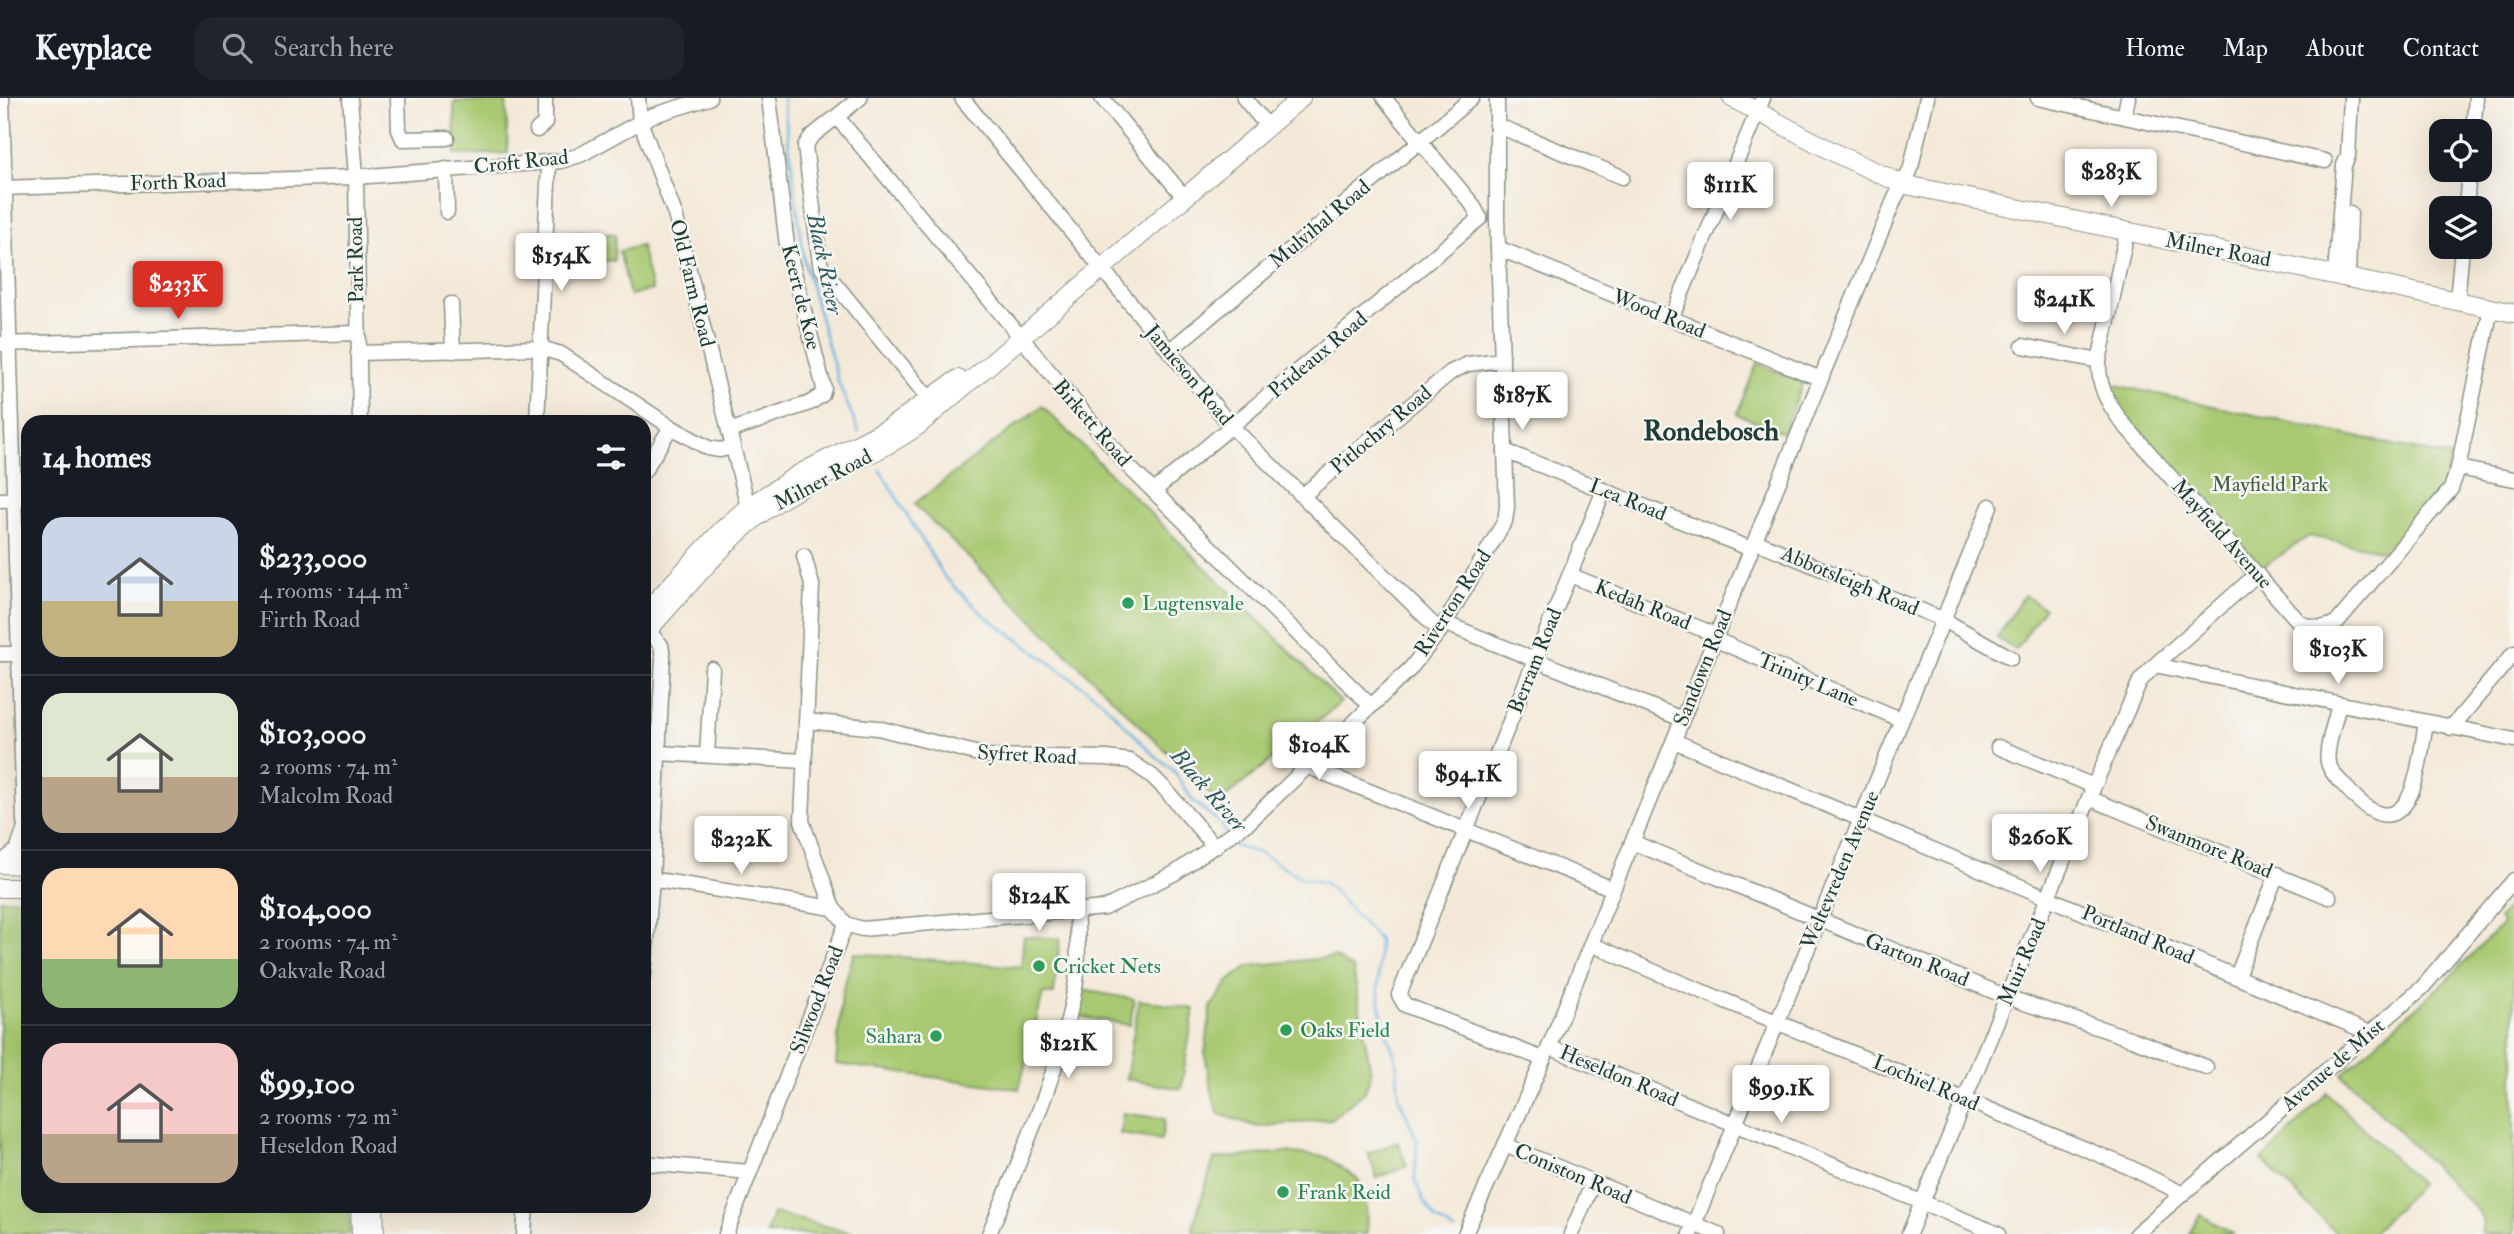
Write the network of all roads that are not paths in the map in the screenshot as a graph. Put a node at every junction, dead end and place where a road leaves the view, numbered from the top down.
1 (2, 98) edge
2 (350, 98) edge
3 (398, 98) edge
4 (545, 98) edge
5 (638, 98) edge
6 (709, 98) edge
7 (769, 98) edge
8 (860, 98) edge
9 (962, 98) edge
10 (1102, 98) edge
11 (1244, 98) edge
12 (1301, 98) edge
13 (1384, 98) edge
14 (1472, 98) edge
15 (1497, 98) edge
16 (1732, 98) edge
17 (1927, 98) edge
18 (2038, 98) edge
19 (2128, 98) edge
20 (2351, 98) edge
21 (2476, 98) edge
22 (1760, 105) edge
23 (2124, 116) junction
24 (837, 117) junction
25 (2474, 119) edge
26 (640, 121) junction
27 (1496, 125) junction
28 (1268, 127) junction
29 (537, 130) dead end
30 (447, 138) dead end
31 (1419, 141) junction
32 (2325, 161) dead end
33 (549, 162) junction
34 (446, 169) junction
35 (356, 177) junction
36 (1622, 177) dead end
37 (1902, 184) junction
38 (2, 188) edge
39 (1185, 198) junction
40 (447, 212) dead end
41 (1480, 218) junction
42 (1497, 218) junction
43 (2127, 232) junction
44 (1499, 248) junction
45 (2461, 259) edge
46 (1102, 270) junction
47 (2342, 275) junction
48 (2457, 300) junction
49 (451, 304) dead end
50 (2491, 308) junction
51 (2514, 313) edge
52 (1671, 319) junction
53 (357, 333) junction
54 (1017, 339) junction
55 (5, 344) edge
56 (2023, 346) dead end
57 (541, 348) junction
58 (453, 351) junction
59 (1169, 351) junction
60 (358, 353) junction
61 (1502, 360) junction
62 (2098, 361) junction
63 (1821, 379) junction
64 (930, 400) junction
65 (360, 415) edge
66 (537, 415) edge
67 (671, 427) junction
68 (1232, 427) junction
69 (729, 431) junction
70 (733, 447) junction
71 (1505, 451) junction
72 (651, 460) edge
73 (2458, 468) junction
74 (740, 471) junction
75 (2514, 479) edge
76 (1604, 490) junction
77 (1154, 491) junction
78 (763, 495) junction
79 (1302, 496) junction
80 (14, 499) edge
81 (1990, 506) dead end
82 (748, 507) junction
83 (1753, 545) junction
84 (804, 556) dead end
85 (2257, 574) junction
86 (1570, 575) junction
87 (21, 608) edge
88 (651, 618) edge
89 (651, 620) edge
90 (1944, 621) junction
91 (1442, 627) junction
92 (651, 633) edge
93 (1715, 637) junction
94 (2514, 653) edge
95 (0, 654) edge
96 (21, 654) edge
97 (2011, 658) dead end
98 (1535, 660) junction
99 (2154, 665) junction
100 (712, 668) dead end
101 (2339, 704) junction
102 (1371, 706) junction
103 (1682, 719) junction
104 (1902, 720) junction
105 (806, 721) junction
106 (2427, 722) junction
107 (2451, 728) junction
108 (2514, 740) edge
109 (1674, 741) junction
110 (1998, 747) dead end
111 (658, 753) junction
112 (707, 755) junction
113 (804, 761) junction
114 (1309, 767) junction
115 (2091, 792) junction
116 (1861, 819) junction
117 (1466, 829) junction
118 (651, 841) edge
119 (1632, 842) junction
120 (21, 844) edge
121 (1217, 846) junction
122 (0, 864) edge
123 (21, 865) edge
124 (2277, 874) junction
125 (651, 879) edge
126 (2514, 880) edge
127 (0, 888) edge
128 (21, 888) edge
129 (1613, 889) junction
130 (2329, 897) dead end
131 (2049, 898) junction
132 (833, 908) junction
133 (1076, 912) junction
134 (1819, 920) junction
135 (846, 924) junction
136 (1591, 943) junction
137 (2237, 976) junction
138 (1402, 987) joint
139 (2007, 997) junction
140 (1777, 1021) junction
141 (2370, 1033) junction
142 (1546, 1053) junction
143 (2206, 1067) dead end
144 (1965, 1100) junction
145 (1734, 1125) junction
146 (1505, 1145) junction
147 (651, 1164) edge
148 (750, 1172) junction
149 (1593, 1182) junction
150 (2183, 1194) junction
151 (1923, 1203) junction
152 (360, 1213) edge
153 (374, 1213) edge
154 (526, 1213) edge
155 (1692, 1229) edge
156 (1467, 1231) edge
157 (361, 1234) edge
158 (375, 1234) edge
159 (524, 1234) edge
160 (726, 1234) edge
161 (989, 1234) edge
162 (1571, 1234) edge
163 (1718, 1234) edge
164 (1909, 1234) edge
165 (1998, 1234) edge
166 (2136, 1234) edge

1 - 38 street
2 - 35 street, Park Road
3 - 30 street
4 - 29 street
5 - 26 street, Old Farm Road
6 - 26 street, Croft Road
7 - 69 street, Keert de Koe
8 - 24 street
9 - 46 street, Jamieson Road
10 - 39 street
11 - 28 street
12 - 28 main road, Milner Road
13 - 31 street
14 - 31 street, Mulvihal Road
15 - 27 street, Riverton Road
16 - 22 main road, Milner Road
17 - 37 street, Sandown Road
18 - 23 street
19 - 23 street
20 - 47 street
21 - 25 street
22 - 37 main road, Milner Road
22 - 52 street
23 - 32 street
24 - 54 street, Birkett Road
24 - 64 street
26 - 33 street, Croft Road
26 - 69 street, Old Farm Road
27 - 36 street
27 - 42 street, Riverton Road
28 - 39 main road, Milner Road
31 - 41 street
31 - 59 street, Mulvihal Road
33 - 34 street, Croft Road
33 - 57 street
34 - 35 street, Croft Road
34 - 40 street, Croft Road
35 - 38 street, Forth Road
35 - 53 street, Park Road
37 - 43 main road, Milner Road
37 - 63 street, Sandown Road
38 - 55 street
39 - 46 main road, Milner Road
41 - 42 street
41 - 68 street, Prideaux Road
42 - 44 street, Riverton Road
43 - 47 main road, Milner Road
43 - 62 street, Mayfield Avenue
44 - 52 street, Wood Road
44 - 61 street, Riverton Road
45 - 48 street
46 - 54 main road, Milner Road
46 - 59 street, Jamieson Road
47 - 48 main road, Milner Road
48 - 50 main road, Milner Road
49 - 58 street
50 - 51 main road, Milner Road
50 - 73 street, Mayfield Avenue
52 - 63 street, Wood Road
53 - 55 street
53 - 60 street, Park Road
54 - 64 main road, Milner Road
54 - 77 street, Birkett Road
54 - 89 main road, Milner Road
55 - 80 street
56 - 62 street
57 - 58 street
57 - 66 street
57 - 67 street
58 - 60 street
59 - 68 street, Jamieson Road
60 - 65 street, Park Road
61 - 71 street, Riverton Road
61 - 79 street, Pitlochry Road
62 - 85 street, Mayfield Avenue
63 - 83 street, Sandown Road
64 - 78 main road, Milner Road
67 - 70 street
67 - 72 street
68 - 77 street, Prideaux Road
68 - 79 street, Jamieson Road
69 - 70 street, Old Farm Road
70 - 74 street, Old Farm Road
71 - 76 street, Lea Road
71 - 91 street, Riverton Road
73 - 75 street
73 - 85 street, Mayfield Avenue
74 - 78 street, Old Farm Road
74 - 82 street, Old Farm Road
76 - 83 street, Lea Road
76 - 86 street, Berram Road
77 - 102 street, Birkett Road
78 - 82 main road, Milner Road
79 - 91 street, Jamieson Road
80 - 87 street
81 - 90 street, Weltevreden Avenue
82 - 88 main road, Milner Road
83 - 90 street, Abbotsleigh Road
83 - 93 street, Sandown Road
84 - 105 street, Silwood Road
85 - 99 street, Muir Road
86 - 93 street, Kedah Road
86 - 98 street, Berram Road
90 - 97 street, Abbotsleigh Road
90 - 104 street, Weltevreden Avenue
91 - 98 street, Jamieson Road
91 - 102 street, Riverton Road
92 - 111 street
93 - 103 street, Sandown Road
93 - 104 street, Trinity Lane
94 - 107 street
95 - 96 street
98 - 103 street, Jamieson Road
98 - 117 street, Berram Road
99 - 101 street
99 - 115 street, Muir Road
100 - 112 street
101 - 106 street
101 - 106 street
102 - 114 street, Riverton Road
103 - 109 street, Sandown Road
104 - 116 street, Weltevreden Avenue
105 - 113 street, Silwood Road
105 - 121 street, Syfret Road
106 - 107 street
107 - 108 street
109 - 116 street, Portland Road
109 - 119 street, Sandown Road
110 - 115 street, Swanmore Road
111 - 112 street
111 - 118 street
112 - 113 street
113 - 132 street, Silwood Road
114 - 117 street
114 - 121 street, Riverton Road
115 - 124 street, Swanmore Road
115 - 131 street, Muir Road
116 - 131 street, Portland Road
116 - 134 street, Weltevreden Avenue
117 - 129 street
117 - 138 street, Berram Road
119 - 129 street, Sandown Road
119 - 134 street, Garton Road
120 - 122 street
121 - 133 street, Riverton Road
122 - 123 main road
124 - 130 street, Swanmore Road
124 - 137 street
125 - 132 street
126 - 141 street, Avenue de Mist
127 - 128 main road
129 - 136 street, Sandown Road
131 - 137 street, Portland Road
131 - 139 street, Muir Road
132 - 135 street, Silwood Road
133 - 135 street, Riverton Road
133 - 161 street
134 - 139 street, Garton Road
134 - 140 street, Weltevreden Avenue
135 - 148 street, Silwood Road
136 - 140 street, Lochiel Road
136 - 142 street, Sandown Road
137 - 141 street, Portland Road
138 - 142 street, Heseldon Road
139 - 143 street, Garton Road
139 - 144 street, Muir Road
140 - 144 street, Lochiel Road
140 - 145 street, Weltevreden Avenue
141 - 150 street, Avenue de Mist
142 - 145 street, Heseldon Road
142 - 146 street, Sandown Road
144 - 150 street, Lochiel Road
144 - 151 street, Muir Road
145 - 151 street, Heseldon Road
145 - 155 street, Weltevreden Avenue
146 - 149 street, Coniston Road
146 - 156 street, Sandown Road
147 - 148 street
148 - 160 street, Silwood Road
149 - 155 street, Coniston Road
149 - 162 street
150 - 166 street, Avenue de Mist
151 - 164 street, Muir Road
151 - 165 street, Heseldon Road
152 - 157 main road
153 - 158 main road
154 - 159 street
155 - 163 street, Coniston Road

